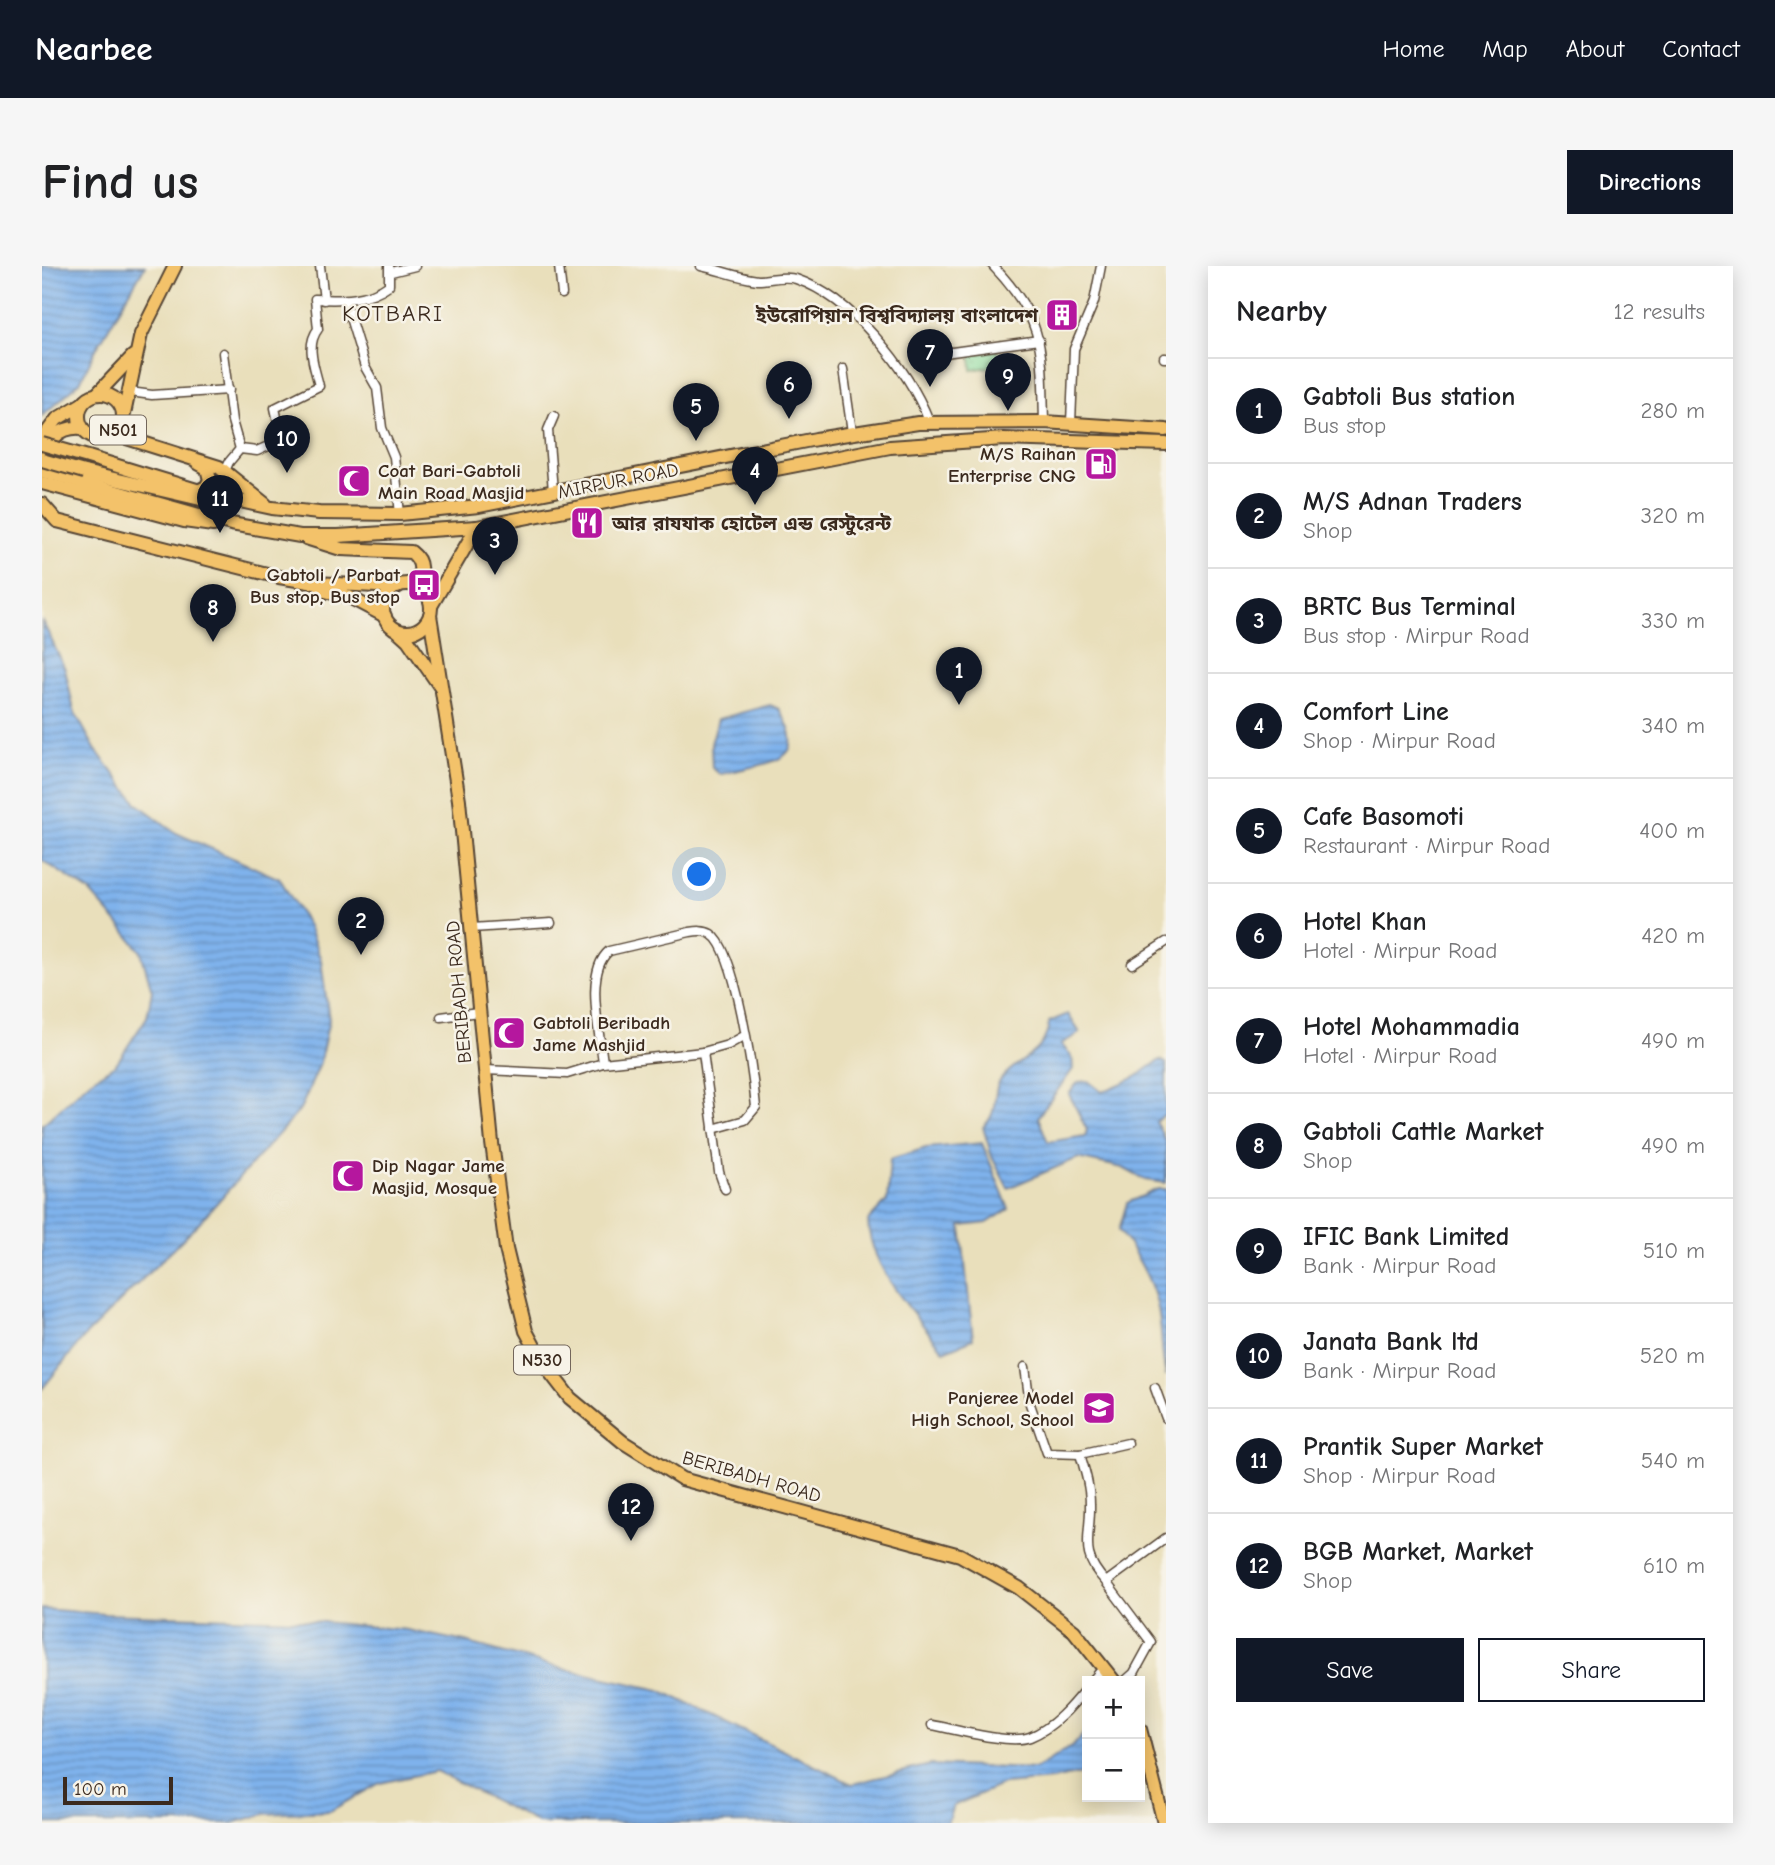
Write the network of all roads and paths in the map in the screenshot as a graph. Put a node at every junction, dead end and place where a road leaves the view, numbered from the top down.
1 (175, 266) edge
2 (320, 266) edge
3 (415, 266) edge
4 (559, 266) edge
5 (701, 266) edge
6 (993, 266) edge
7 (1101, 266) edge
8 (390, 269) edge
9 (562, 294) dead end
10 (324, 300) junction
11 (345, 301) junction
12 (1039, 340) junction
13 (135, 353) junction
14 (223, 354) dead end
15 (916, 357) dead end
16 (843, 369) dead end
17 (229, 390) junction
18 (130, 392) junction
19 (98, 393) junction
20 (82, 404) junction
21 (554, 416) dead end
22 (124, 417) junction
23 (929, 421) junction
24 (1044, 422) junction
25 (1071, 423) junction
26 (82, 428) junction
27 (1166, 430) edge
28 (852, 432) junction
29 (114, 434) junction
30 (42, 441) edge
31 (140, 441) junction
32 (1166, 444) edge
33 (240, 449) junction
34 (42, 461) edge
35 (195, 462) junction
36 (42, 471) edge
37 (225, 471) junction
38 (42, 483) edge
39 (82, 483) junction
40 (200, 491) junction
41 (553, 491) junction
42 (184, 496) junction
43 (42, 504) edge
44 (272, 508) junction
45 (400, 514) junction
46 (42, 520) edge
47 (477, 527) junction
48 (300, 536) junction
49 (413, 585) junction
50 (397, 587) junction
51 (430, 610) junction
52 (385, 616) junction
53 (397, 630) junction
54 (445, 694) junction
55 (551, 923) dead end
56 (472, 928) junction
57 (1166, 942) edge
58 (1132, 964) dead end
59 (478, 1012) junction
60 (441, 1017) dead end
61 (744, 1036) junction
62 (703, 1052) junction
63 (603, 1063) junction
64 (485, 1070) junction
65 (713, 1129) junction
66 (725, 1189) dead end
67 (1025, 1367) dead end
68 (1155, 1388) dead end
69 (1166, 1418) edge
70 (1128, 1443) dead end
71 (1080, 1454) junction
72 (1166, 1538) edge
73 (1106, 1582) junction
74 (1104, 1667) junction
75 (1096, 1676) edge
76 (1110, 1676) edge
77 (1131, 1676) edge
78 (1082, 1693) edge
79 (932, 1725) dead end
80 (1143, 1739) edge
81 (1162, 1798) edge
82 (1164, 1823) edge

1 - 13 highway, N501
2 - 10 street
3 - 8 street
4 - 9 street
5 - 23 street
6 - 12 street
7 - 25 street
8 - 11 street
10 - 11 street
10 - 33 street
11 - 45 street
12 - 15 street
12 - 24 street
13 - 18 highway, N501
13 - 19 highway, N501
14 - 17 street
16 - 28 street
17 - 18 street
17 - 33 street
18 - 22 highway, N501
19 - 20 highway, N501
19 - 22 highway, N501
20 - 26 highway, N501
20 - 30 highway
21 - 41 street
22 - 29 highway, N501
22 - 31 highway
23 - 24 highway, MIRPUR ROAD
23 - 28 highway, MIRPUR ROAD
24 - 25 highway, MIRPUR ROAD
25 - 27 highway, MIRPUR ROAD
26 - 29 highway, N501
26 - 34 highway
28 - 41 highway, MIRPUR ROAD
29 - 31 highway, N501
30 - 40 highway, MIRPUR ROAD, bridge
31 - 35 highway, N501
32 - 47 highway, MIRPUR ROAD
33 - 37 street
34 - 39 highway, bridge
35 - 37 highway, N501
35 - 40 highway
36 - 39 highway
37 - 44 highway, N501
38 - 39 highway
39 - 42 highway
39 - 48 highway, MIRPUR ROAD
40 - 42 highway
40 - 44 highway, MIRPUR ROAD
41 - 45 highway, MIRPUR ROAD
42 - 44 highway
43 - 50 highway
44 - 45 highway, MIRPUR ROAD
46 - 52 highway
47 - 48 highway, MIRPUR ROAD
47 - 51 highway
48 - 49 highway
49 - 50 highway
49 - 51 highway
50 - 52 highway
51 - 53 highway
51 - 54 highway, BERIBADH ROAD
52 - 53 highway
53 - 54 highway
54 - 56 highway, BERIBADH ROAD / N530
55 - 56 street
56 - 59 highway, BERIBADH ROAD / N530
57 - 58 street
59 - 60 street
59 - 64 highway, BERIBADH ROAD / N530
61 - 62 street
61 - 63 street
61 - 65 street
62 - 63 street
62 - 65 street
63 - 64 street
64 - 74 highway, BERIBADH ROAD / N530
65 - 66 street
67 - 71 street
68 - 69 street
70 - 71 street
71 - 73 street
72 - 73 street
73 - 77 street
74 - 75 street
74 - 76 highway, BERIBADH ROAD / N530
78 - 79 street
80 - 81 highway
81 - 82 highway

